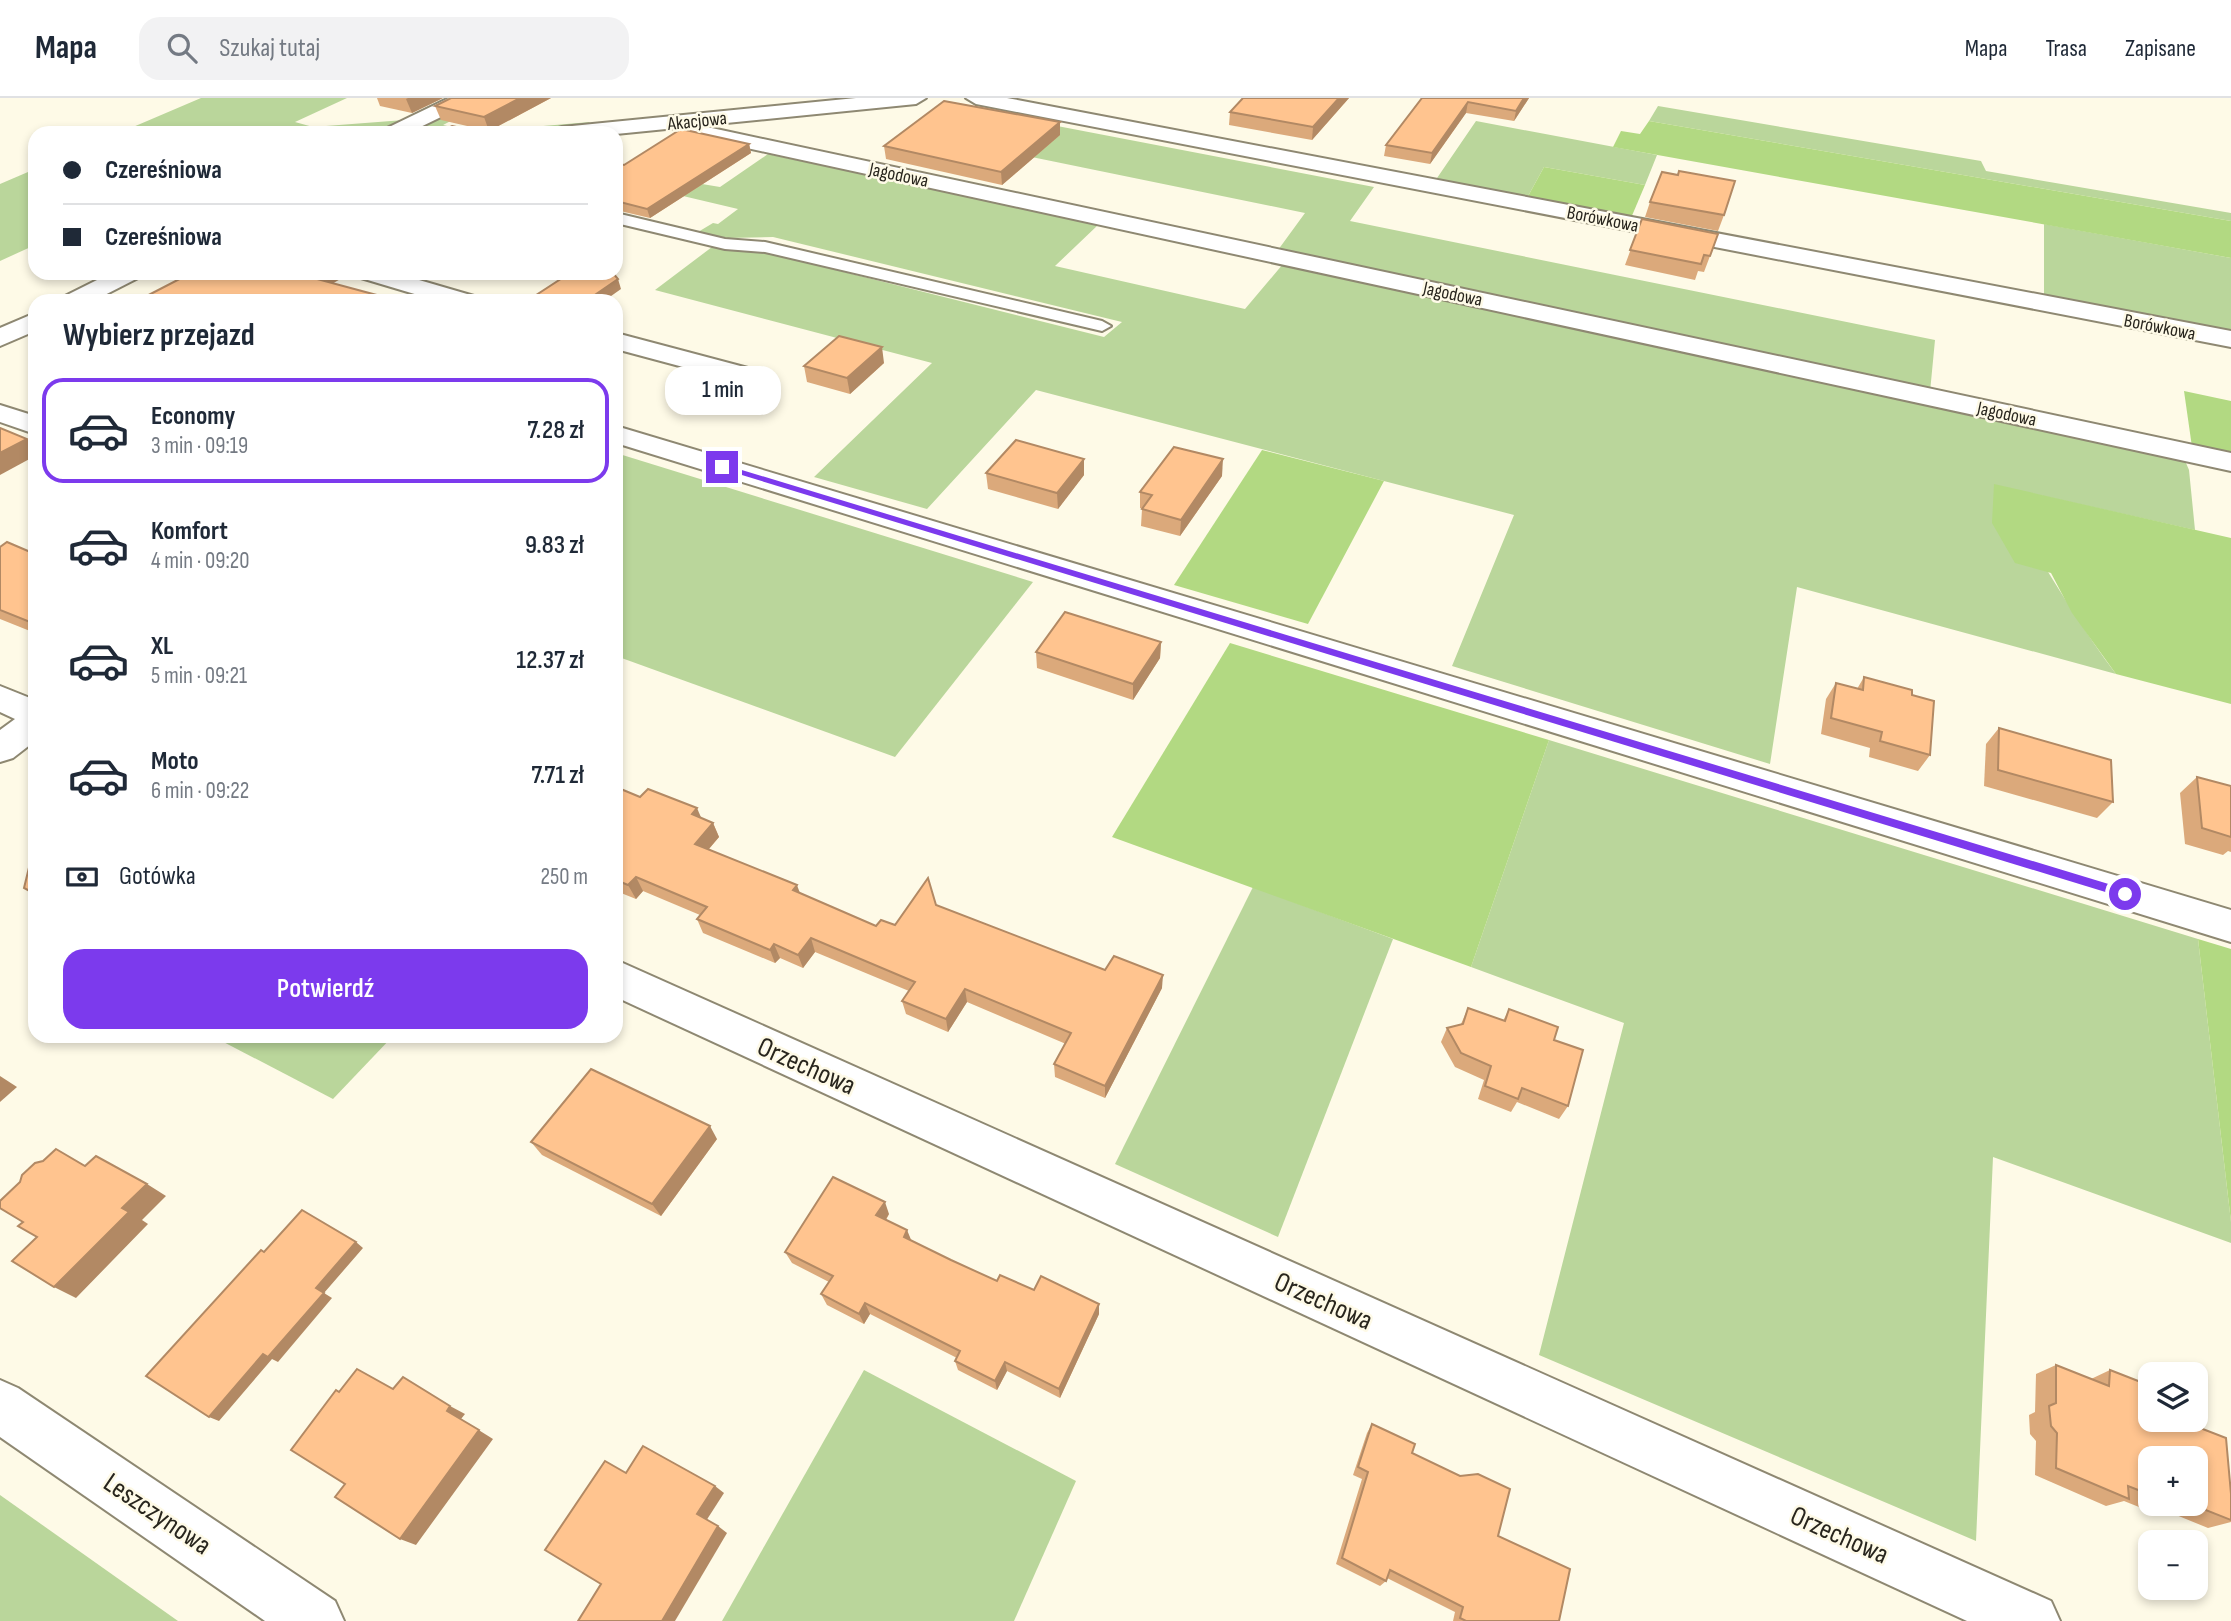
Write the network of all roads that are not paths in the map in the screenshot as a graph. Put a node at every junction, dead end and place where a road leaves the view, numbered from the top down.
1 (465, 98) edge
2 (916, 98) edge
3 (976, 98) edge
4 (676, 122) junction
5 (407, 126) edge
6 (623, 127) edge
7 (623, 220) edge
8 (116, 280) edge
9 (393, 280) edge
10 (88, 294) edge
11 (441, 294) edge
12 (28, 324) edge
13 (1102, 327) dead end
14 (0, 338) edge
15 (2231, 339) edge
16 (623, 343) edge
17 (754, 378) dead end
18 (0, 413) edge
19 (28, 423) edge
20 (623, 436) edge
21 (2231, 462) edge
22 (0, 698) edge
23 (28, 711) edge
24 (28, 727) edge
25 (0, 749) edge
26 (2231, 926) edge
27 (623, 981) edge
28 (0, 1406) edge
29 (316, 1621) edge
30 (2031, 1621) edge

1 - 5 street
2 - 4 street, Akacjowa
3 - 15 street, Borówkowa
4 - 6 street, Akacjowa
4 - 21 street, Jagodowa
7 - 13 lane
8 - 10 street
9 - 11 street
12 - 14 street
16 - 17 street
18 - 19 street
20 - 26 street
22 - 23 street
24 - 25 street
27 - 30 street, Orzechowa
28 - 29 street, Leszczynowa

